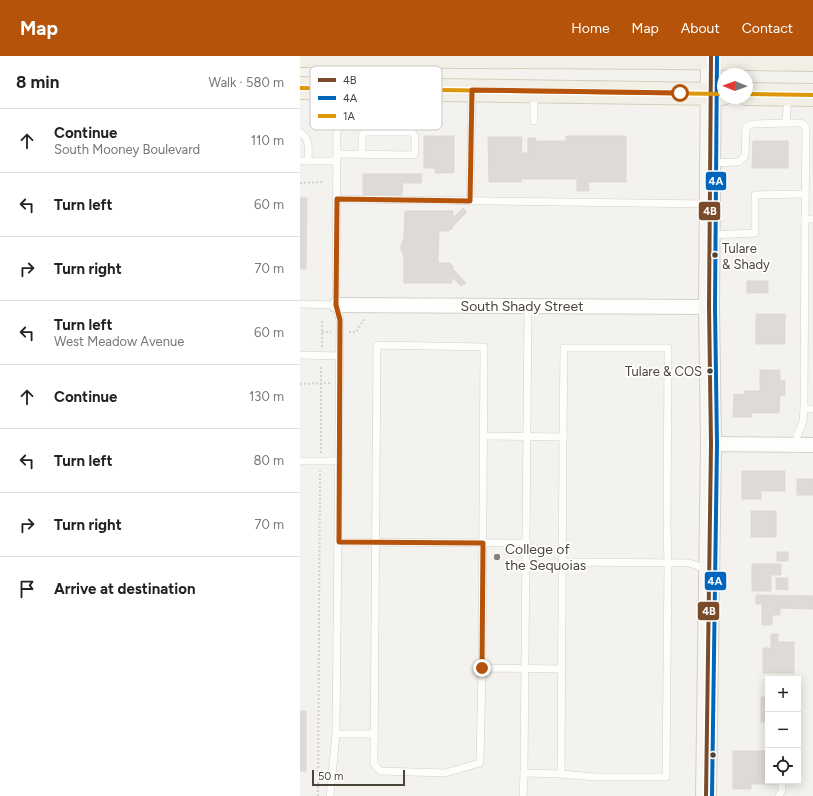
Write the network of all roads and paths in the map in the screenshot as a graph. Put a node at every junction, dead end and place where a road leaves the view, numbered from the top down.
1 (300, 56) edge
2 (331, 56) edge
3 (510, 57) edge
4 (589, 57) edge
5 (633, 57) edge
6 (671, 57) edge
7 (711, 58) edge
8 (800, 59) edge
9 (332, 66) edge
10 (442, 90) edge
11 (472, 90) junction
12 (534, 91) junction
13 (717, 94) edge
14 (753, 94) edge
15 (788, 95) junction
16 (813, 95) edge
17 (534, 121) dead end
18 (786, 123) junction
19 (337, 130) edge
20 (300, 132) edge
21 (362, 154) junction
22 (337, 157) junction
23 (300, 161) edge
24 (308, 161) junction
25 (710, 163) junction
26 (323, 182) dead end
27 (300, 183) edge
28 (805, 194) junction
29 (337, 199) junction
30 (470, 201) junction
31 (709, 204) junction
32 (805, 218) junction
33 (813, 219) edge
34 (709, 235) junction
35 (805, 256) junction
36 (813, 256) edge
37 (300, 304) edge
38 (336, 305) junction
39 (528, 306) junction
40 (709, 307) junction
41 (300, 355) edge
42 (340, 356) junction
43 (321, 383) junction
44 (339, 383) junction
45 (300, 384) edge
46 (804, 409) junction
47 (813, 409) edge
48 (484, 436) junction
49 (527, 436) junction
50 (563, 437) junction
51 (711, 444) junction
52 (796, 445) junction
53 (813, 445) edge
54 (300, 460) edge
55 (320, 461) junction
56 (339, 461) junction
57 (339, 542) junction
58 (376, 542) junction
59 (483, 543) junction
60 (527, 543) junction
61 (562, 562) junction
62 (668, 563) junction
63 (709, 570) junction
64 (482, 668) junction
65 (562, 668) junction
66 (525, 669) junction
67 (336, 734) junction
68 (374, 734) junction
69 (524, 773) junction
70 (561, 774) junction
71 (782, 784) edge
72 (318, 796) edge
73 (330, 796) edge
74 (523, 796) edge
75 (706, 796) edge
76 (779, 796) edge

1 - 2 main road
2 - 3 main road
2 - 9 lane
3 - 4 main road
4 - 5 main road
5 - 6 main road
6 - 7 main road
7 - 8 main road
7 - 13 street
10 - 11 main road
11 - 12 main road
11 - 30 lane
12 - 13 main road
12 - 17 lane
13 - 25 street
14 - 15 main road
15 - 16 main road
15 - 18 lane
18 - 25 lane
18 - 28 lane
19 - 22 lane
20 - 24 lane
21 - 21 lane
21 - 22 lane
22 - 24 lane
22 - 29 lane
23 - 24 lane
25 - 31 street
26 - 27 path
28 - 32 lane
28 - 34 lane
29 - 30 lane
29 - 38 lane
30 - 31 lane
31 - 34 street
32 - 33 lane
32 - 35 lane
34 - 40 street
35 - 36 lane
35 - 46 lane
37 - 38 lane
38 - 39 street, South Shady Street
38 - 42 lane
39 - 40 street, South Shady Street
39 - 49 lane
40 - 51 street
41 - 42 lane
42 - 44 lane
43 - 44 path
43 - 45 path
43 - 55 path
44 - 56 lane
46 - 47 lane
46 - 52 lane
48 - 49 lane
48 - 58 lane
48 - 59 lane
49 - 50 lane
49 - 60 lane
50 - 61 lane
50 - 62 lane
51 - 52 street
51 - 63 street
52 - 53 street
54 - 55 lane
55 - 56 lane
55 - 72 path
56 - 57 lane
57 - 58 lane
57 - 67 lane
58 - 59 lane
58 - 68 lane
59 - 60 lane
59 - 64 lane
60 - 66 lane
61 - 62 lane
61 - 65 lane
62 - 63 lane
62 - 70 lane
63 - 75 street
64 - 66 lane
64 - 68 lane
65 - 66 lane
65 - 70 lane
66 - 69 lane
67 - 68 lane
67 - 73 lane
69 - 70 lane
69 - 74 lane
71 - 76 lane

